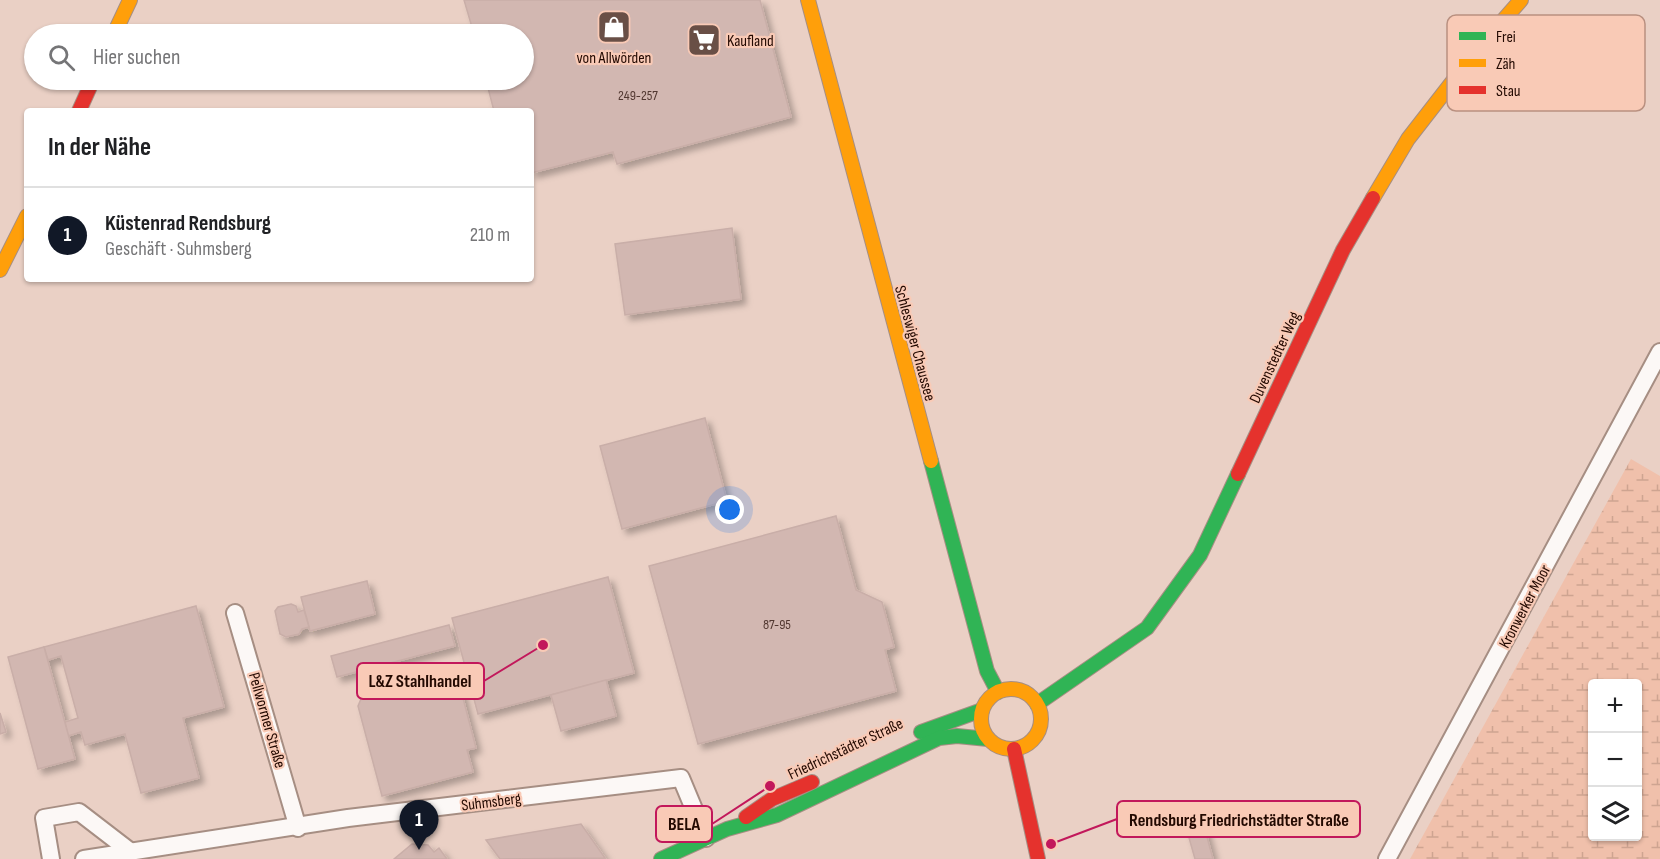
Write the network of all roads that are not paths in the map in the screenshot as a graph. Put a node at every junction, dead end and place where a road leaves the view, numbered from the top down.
1 (130, 0) edge
2 (808, 0) edge
3 (1521, 0) edge
4 (1508, 15) edge
5 (119, 24) edge
6 (1447, 89) edge
7 (88, 90) edge
8 (80, 108) edge
9 (24, 222) edge
10 (0, 270) edge
11 (1660, 352) edge
12 (235, 614) dead end
13 (998, 692) junction
14 (1037, 704) junction
15 (982, 711) junction
16 (988, 739) junction
17 (1014, 749) junction
18 (868, 756) dead end
19 (826, 775) dead end
20 (298, 828) junction
21 (727, 829) junction
22 (706, 837) junction
23 (131, 852) junction
24 (51, 859) edge
25 (84, 859) edge
26 (661, 859) edge
27 (1038, 859) edge
28 (1387, 859) edge

1 - 5 street
2 - 13 street, Schleswiger Chaussee
3 - 4 street, Duvenstedter Weg
6 - 14 street, Duvenstedter Weg
7 - 8 street
9 - 10 street
11 - 28 street, Kronwerker Moor
12 - 20 street, Pellwormer Straße
13 - 14 street
13 - 15 street
14 - 17 street
15 - 16 street
15 - 18 street, Friedrichstädter Straße
16 - 17 street
16 - 21 street, Friedrichstädter Straße
17 - 27 street
19 - 21 street, Friedrichstädter Straße
20 - 22 street, Suhmsberg
20 - 23 street, Suhmsberg
21 - 22 street, Friedrichstädter Straße
22 - 26 street, Friedrichstädter Straße
23 - 24 street
23 - 25 street, Suhmsberg

